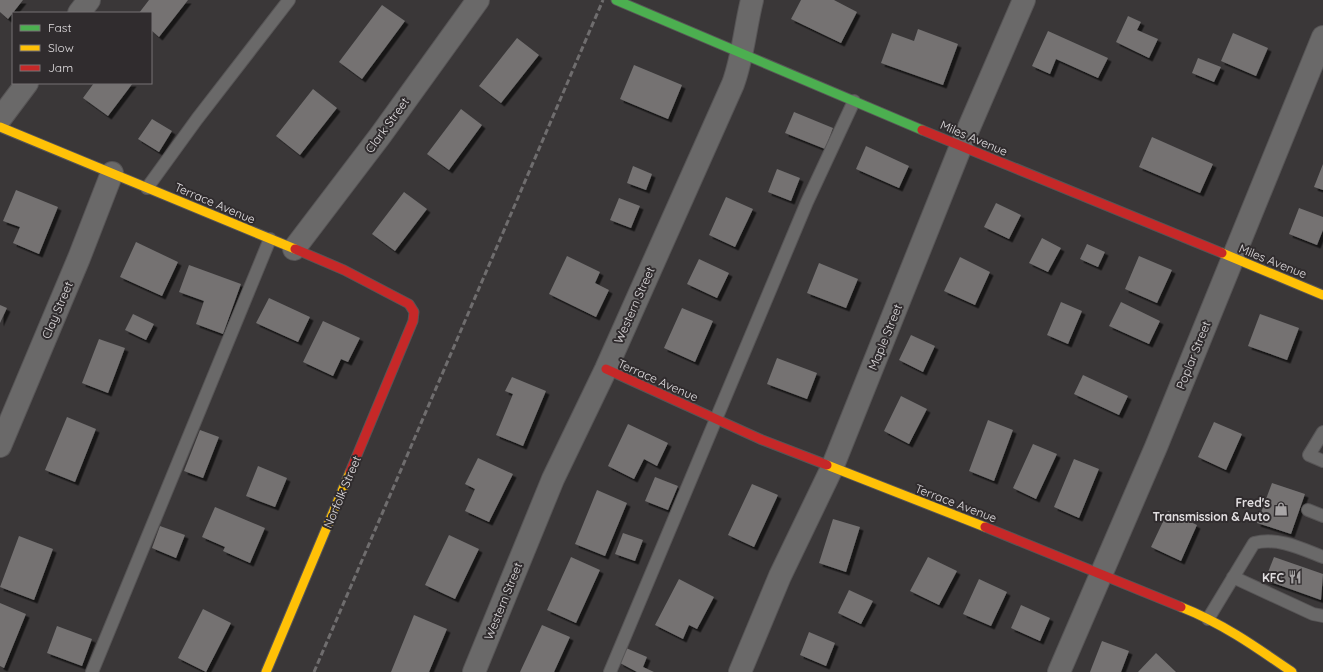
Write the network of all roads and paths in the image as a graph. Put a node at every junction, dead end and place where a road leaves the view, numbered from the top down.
1 (89, 0) edge
2 (289, 0) edge
3 (478, 0) edge
4 (616, 0) edge
5 (752, 0) edge
6 (1024, 0) edge
7 (80, 12) edge
8 (1323, 37) edge
9 (742, 53) junction
10 (26, 84) edge
11 (854, 101) junction
12 (0, 119) edge
13 (0, 127) edge
14 (961, 146) junction
15 (112, 173) junction
16 (147, 188) junction
17 (270, 240) junction
18 (294, 249) junction
19 (1233, 258) junction
20 (1323, 295) edge
21 (414, 312) joint
22 (606, 369) junction
23 (716, 419) junction
24 (1323, 432) edge
25 (0, 446) edge
26 (1323, 461) edge
27 (832, 468) junction
28 (1308, 510) dead end
29 (1323, 516) edge
30 (1323, 557) edge
31 (1101, 574) junction
32 (1233, 577) junction
33 (1323, 616) edge
34 (1208, 619) junction
35 (92, 672) edge
36 (266, 672) edge
37 (474, 672) edge
38 (610, 672) edge
39 (740, 672) edge
40 (1059, 672) edge
41 (1292, 672) edge

1 - 7 street
2 - 16 lane
3 - 18 street, Clark Street
4 - 9 street, Miles Avenue
5 - 9 street, Western Street
6 - 14 street, Maple Street
8 - 19 street, Poplar Street
9 - 11 street, Miles Avenue
9 - 22 street, Western Street
10 - 12 street
11 - 14 street, Miles Avenue
11 - 23 lane
13 - 15 street, Terrace Avenue
14 - 19 street, Miles Avenue
14 - 27 street, Maple Street
15 - 16 street, Terrace Avenue
15 - 25 street, Clay Street
16 - 17 street, Terrace Avenue
17 - 18 street, Terrace Avenue
17 - 35 lane
18 - 21 street, Terrace Avenue
19 - 20 street, Miles Avenue
19 - 31 street, Poplar Street
21 - 36 street, Norfolk Street
22 - 23 street, Terrace Avenue
22 - 37 street, Western Street
23 - 27 street, Terrace Avenue
23 - 38 lane
24 - 26 lane
27 - 31 street, Terrace Avenue
27 - 39 street, Maple Street
28 - 29 lane
30 - 32 lane
31 - 34 street, Terrace Avenue
31 - 40 street, Poplar Street
32 - 33 lane
32 - 34 lane
34 - 41 street, Terrace Avenue

